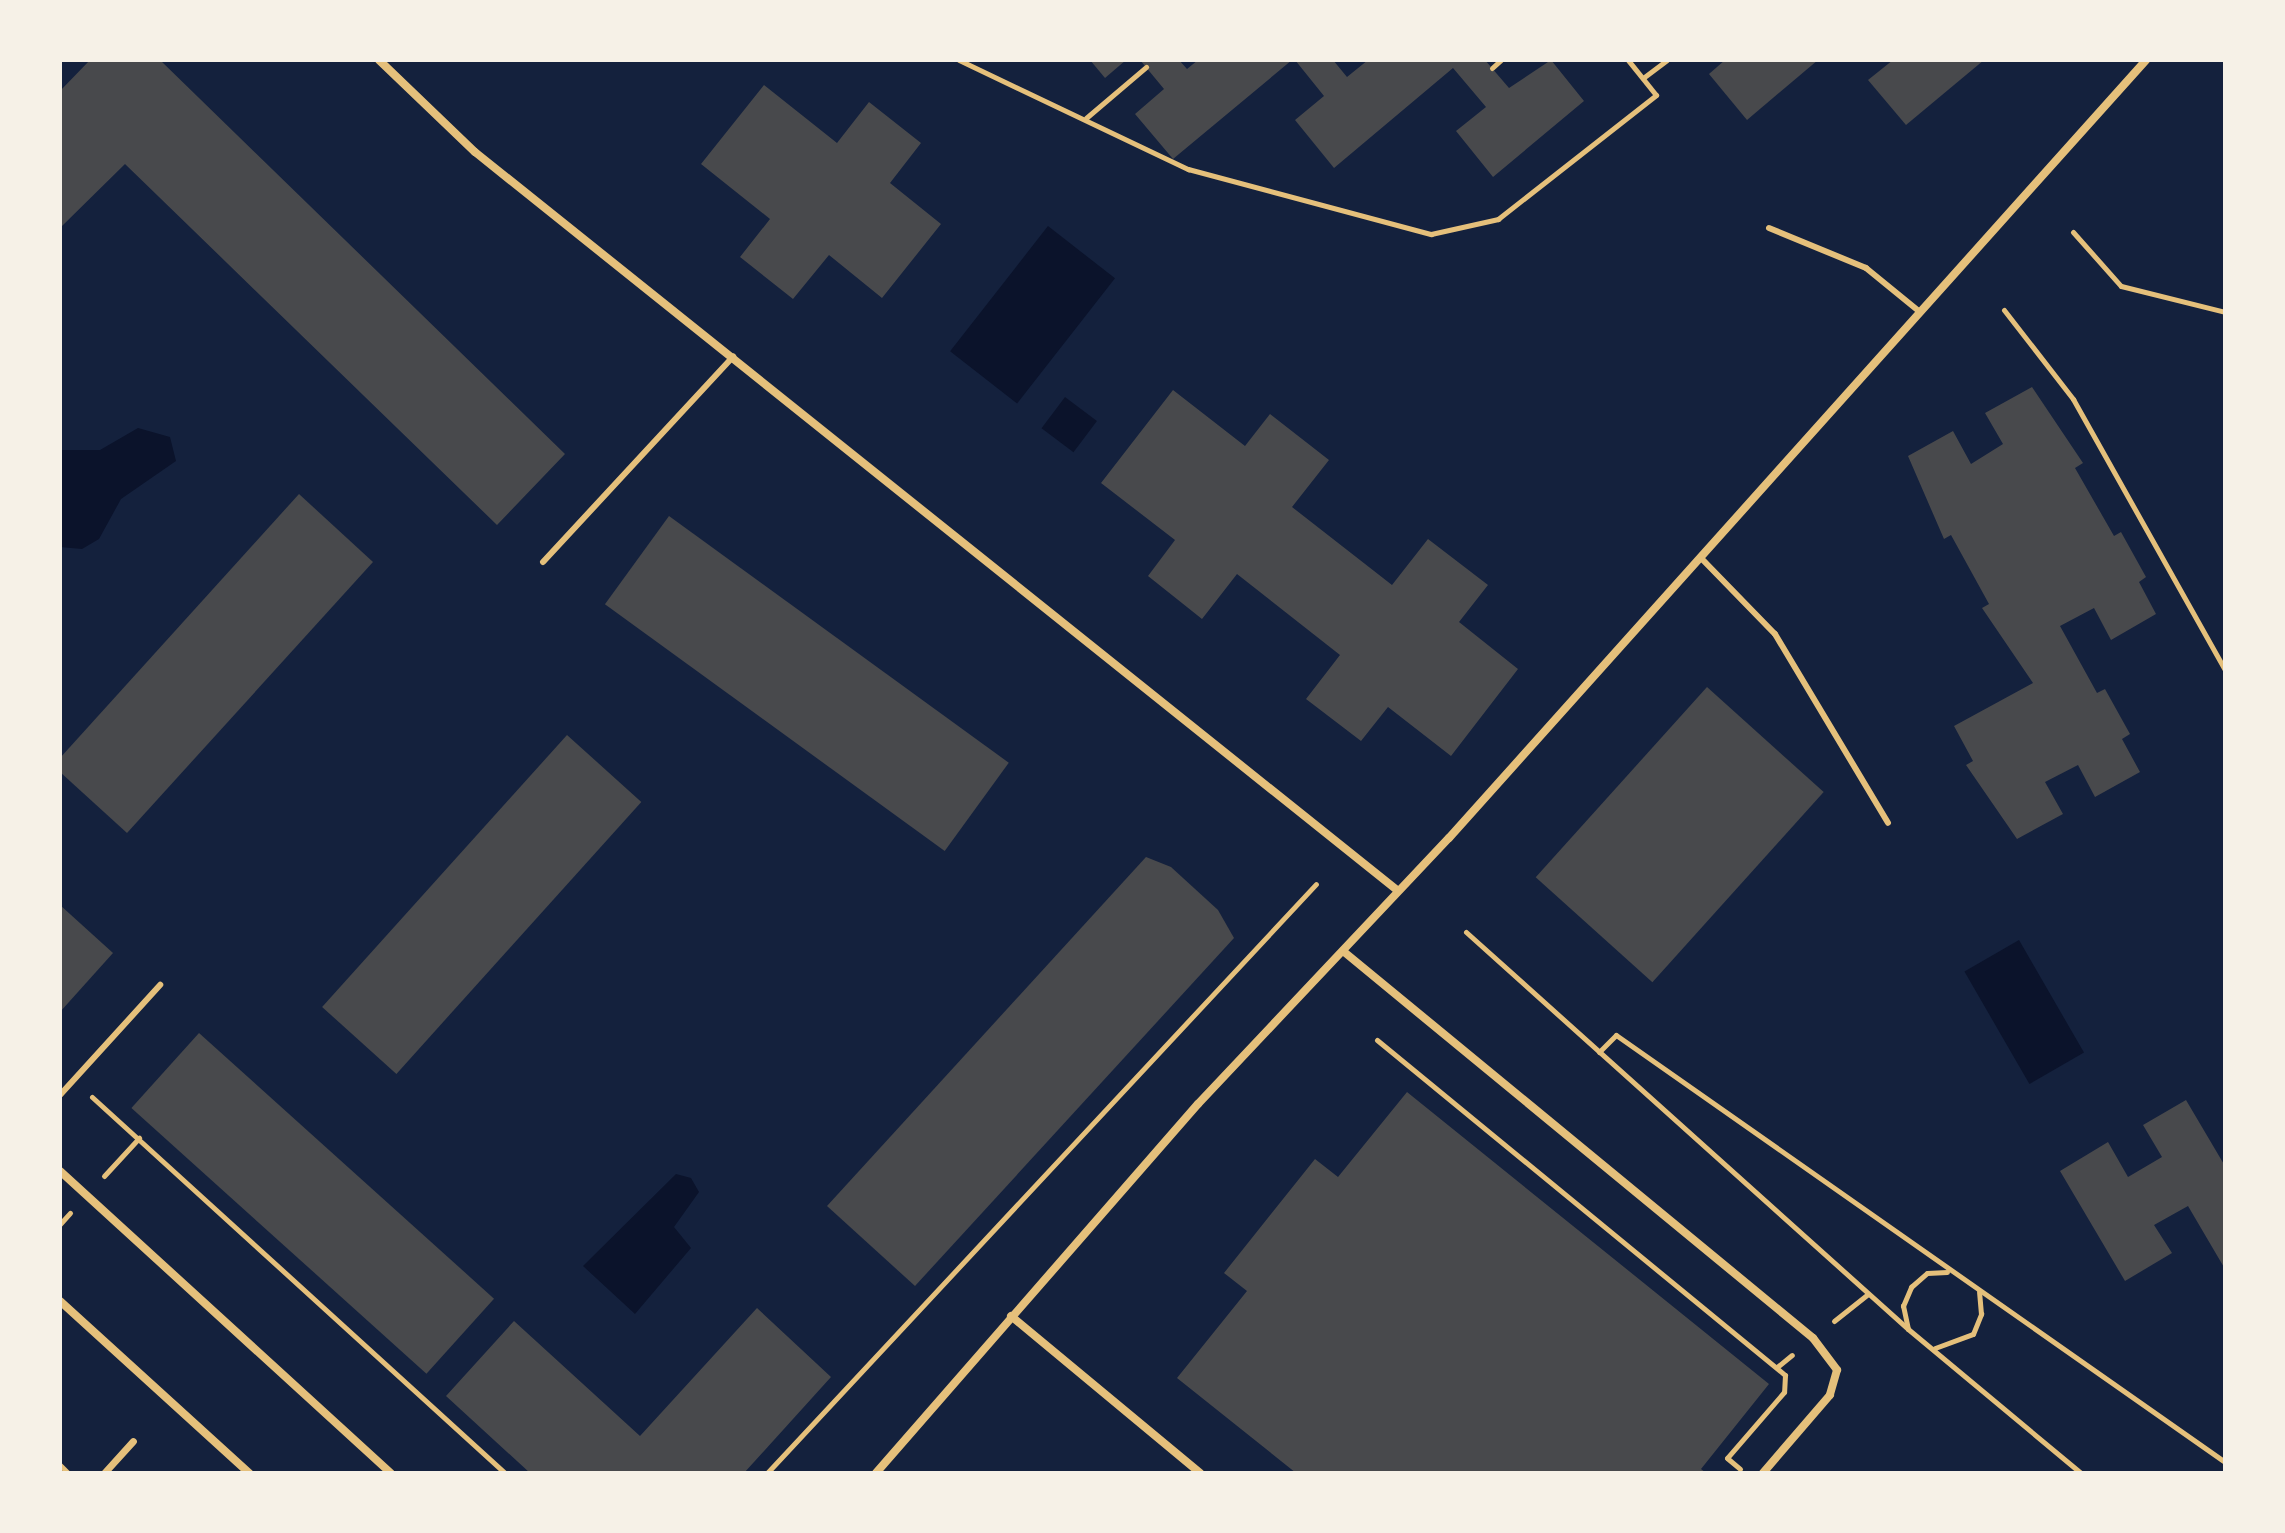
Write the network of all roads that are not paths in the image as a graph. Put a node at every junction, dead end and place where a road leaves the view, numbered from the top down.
1 (379, 60) edge
2 (2146, 60) edge
3 (1769, 228) dead end
4 (1920, 312) junction
5 (733, 357) junction
6 (1701, 558) junction
7 (543, 562) dead end
8 (1888, 823) dead end
9 (1398, 891) junction
10 (1343, 951) junction
11 (160, 985) dead end
12 (60, 1095) edge
13 (60, 1171) edge
14 (60, 1301) edge
15 (1011, 1316) junction
16 (133, 1441) dead end
17 (104, 1473) edge
18 (249, 1473) edge
19 (391, 1473) edge
20 (876, 1473) edge
21 (1200, 1473) edge
22 (1763, 1473) edge

1 - 5 street
2 - 4 street
3 - 4 lane
4 - 6 street
5 - 7 lane
5 - 9 street
6 - 8 lane
6 - 9 street
9 - 10 street
10 - 15 street
10 - 22 street
11 - 12 lane
13 - 19 street
14 - 18 street
15 - 20 street
15 - 21 street
16 - 17 street

